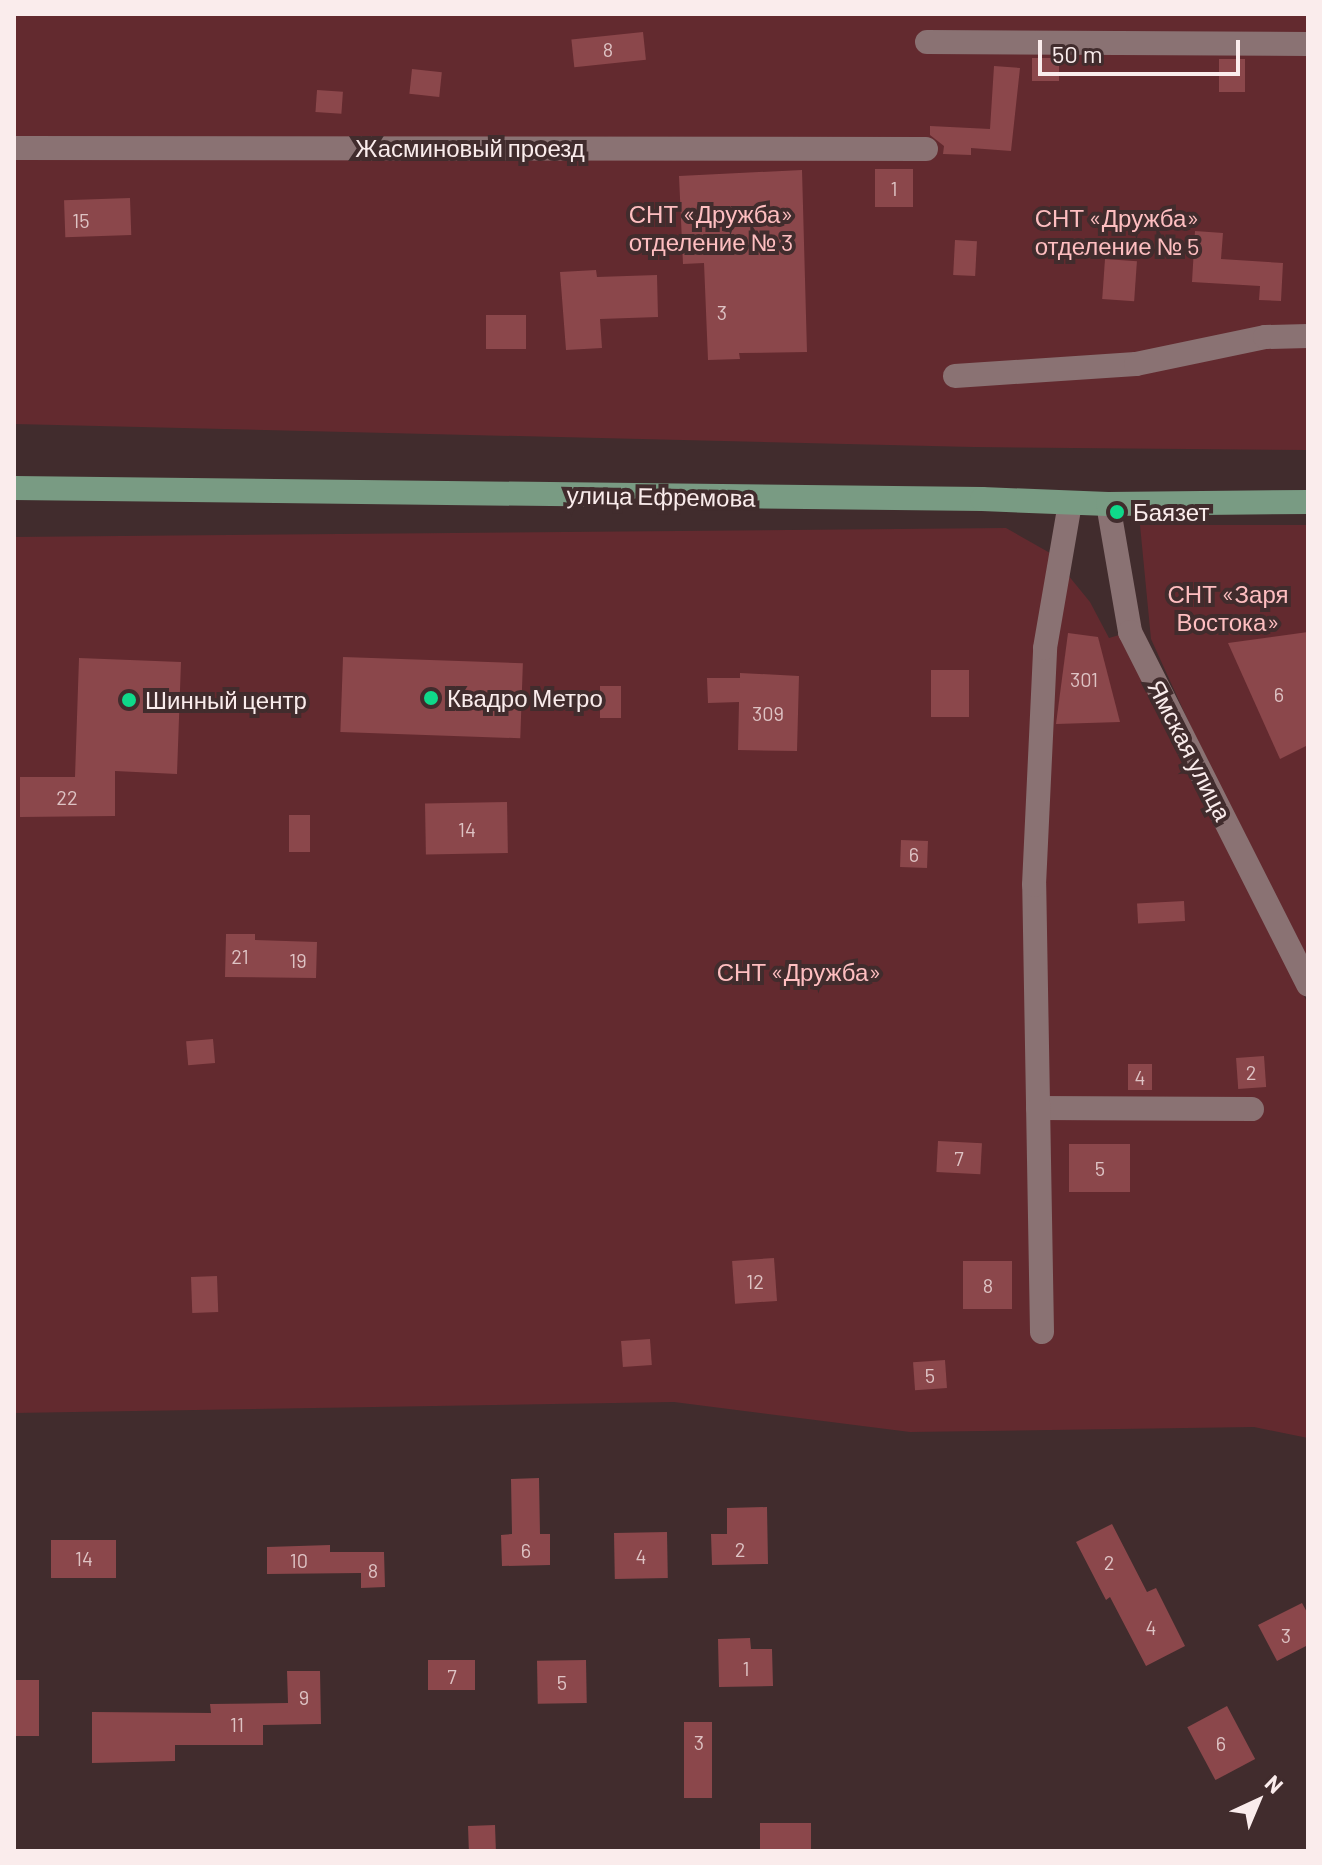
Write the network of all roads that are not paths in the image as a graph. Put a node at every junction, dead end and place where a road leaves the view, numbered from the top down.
1 (927, 42) dead end
2 (1308, 44) edge
3 (14, 148) edge
4 (926, 149) dead end
5 (1308, 336) edge
6 (955, 376) dead end
7 (14, 488) edge
8 (1308, 502) edge
9 (1070, 503) junction
10 (1108, 504) junction
11 (1308, 985) edge
12 (1038, 1108) junction
13 (1252, 1109) dead end
14 (1042, 1332) dead end

1 - 2 street
3 - 4 street, Жасминовый проезд
5 - 6 street
7 - 9 main road, улица Ефремова
8 - 10 main road, улица Ефремова
9 - 10 main road, улица Ефремова
9 - 12 street
10 - 11 street, Ямская улица
12 - 13 street
12 - 14 street

